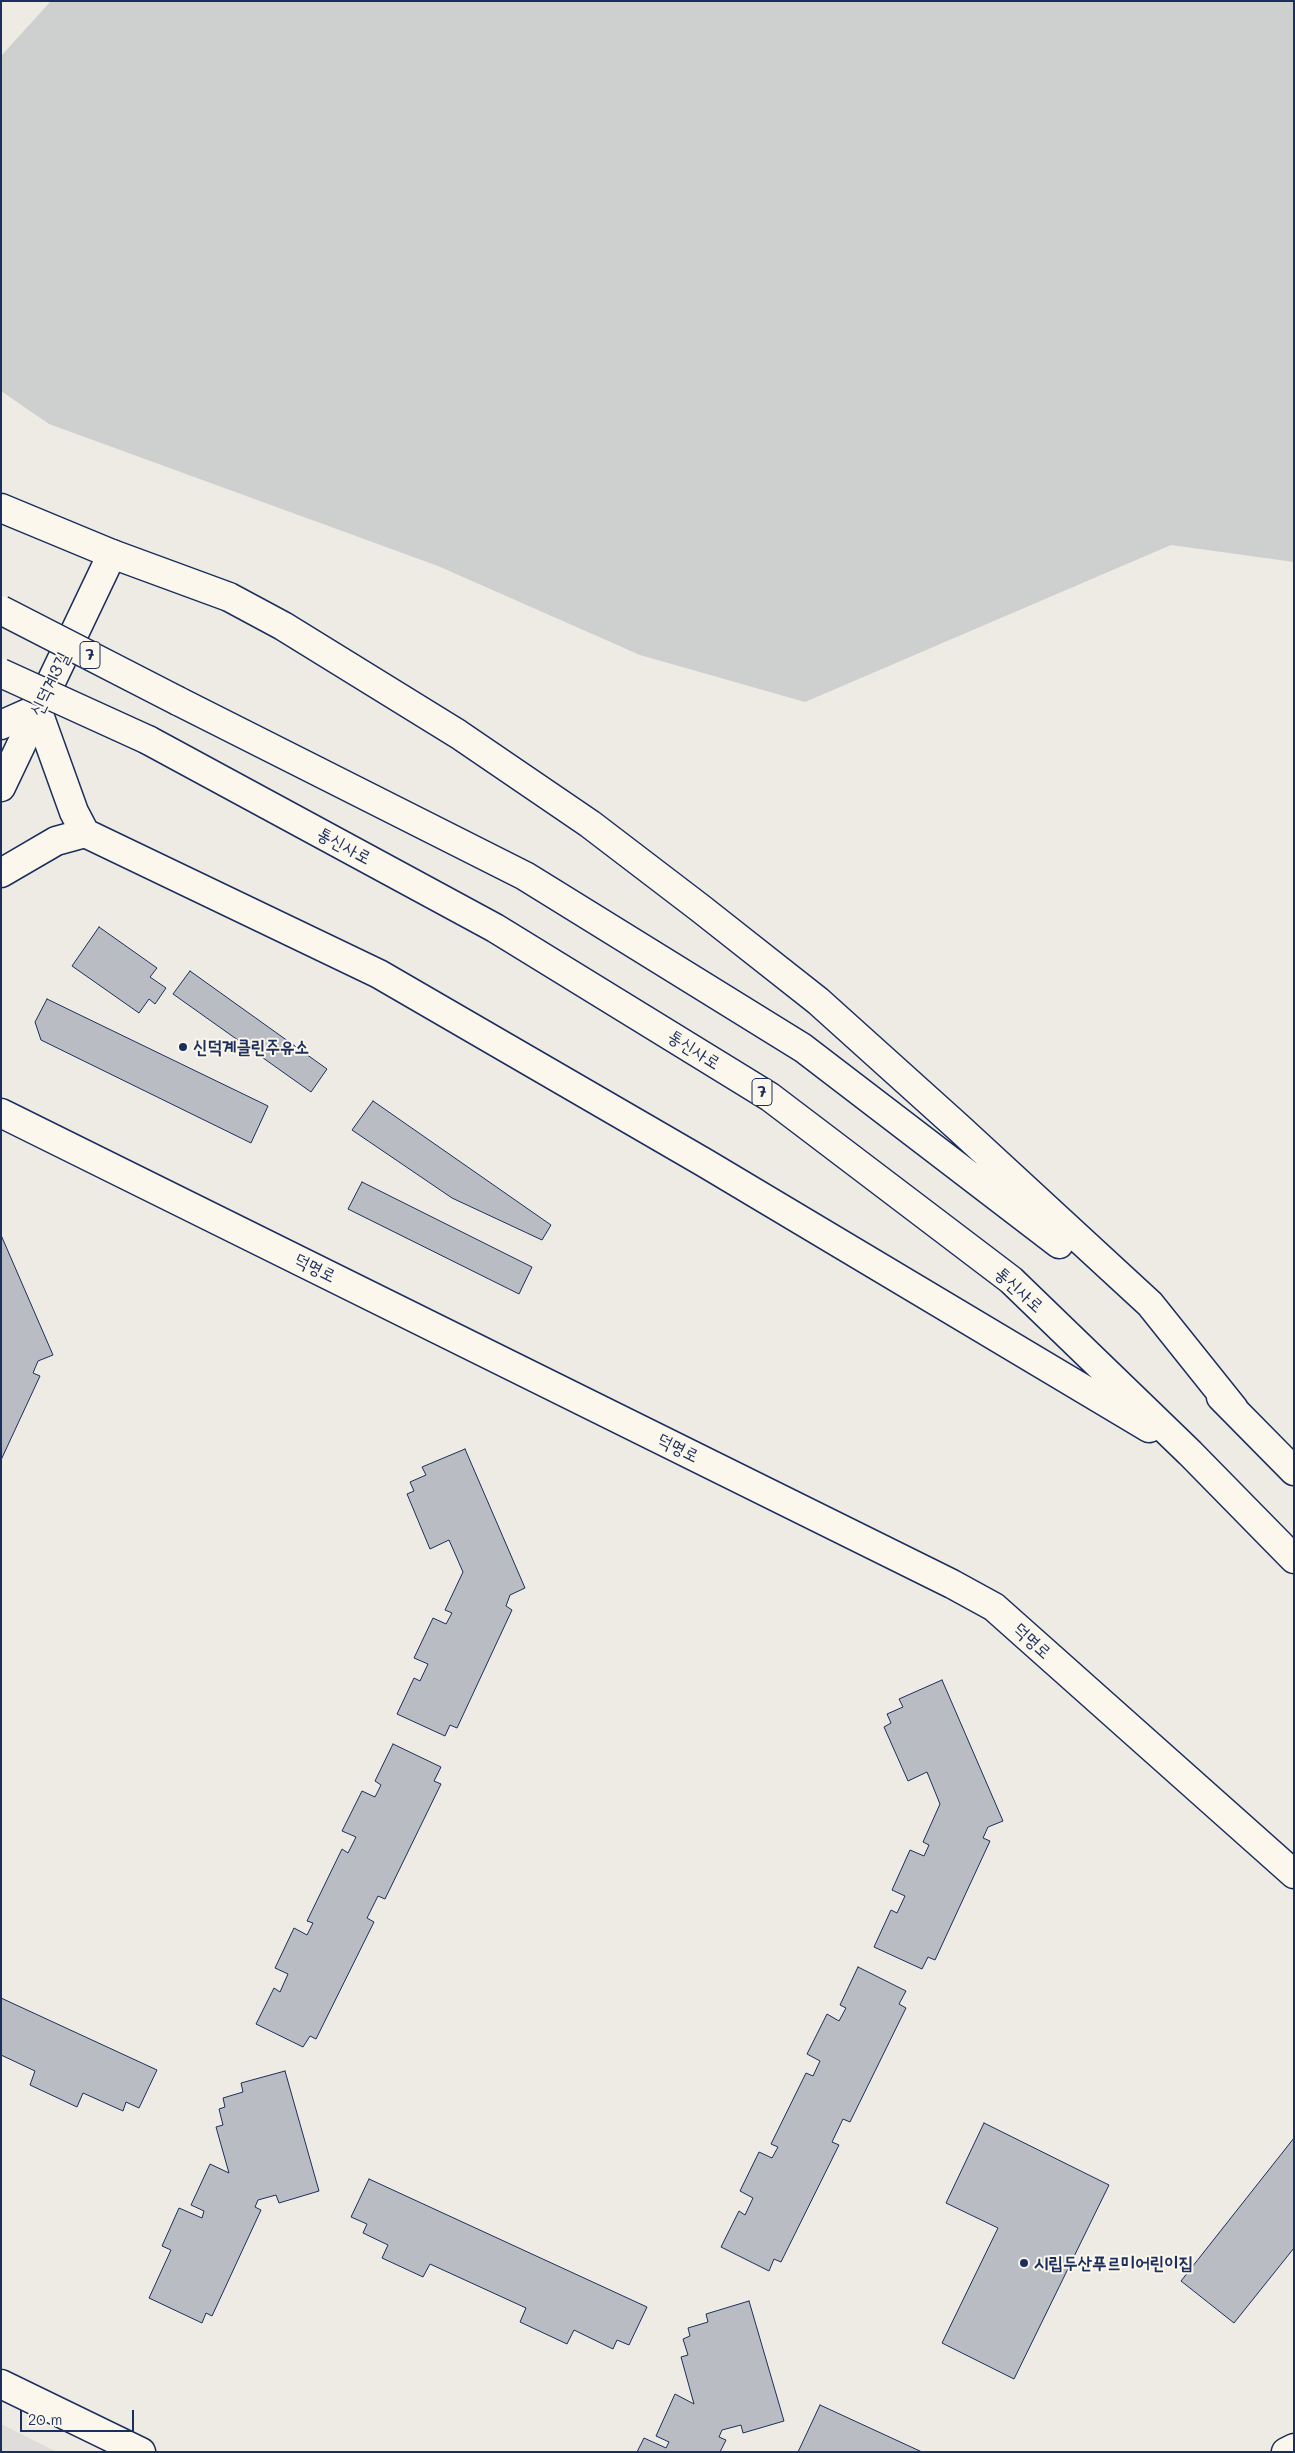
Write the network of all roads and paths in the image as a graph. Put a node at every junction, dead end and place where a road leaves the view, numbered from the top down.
1 (1, 508) edge
2 (112, 554) junction
3 (1, 610) edge
4 (1, 673) edge
5 (38, 710) junction
6 (1, 725) edge
7 (1, 786) edge
8 (86, 833) junction
9 (1, 873) edge
10 (1, 1112) edge
11 (1234, 1409) junction
12 (1190, 1453) junction
13 (1294, 1471) edge
14 (1294, 1559) edge
15 (1294, 1874) edge
16 (1, 2384) edge
17 (111, 2445) edge
18 (1294, 2448) edge
19 (140, 2452) edge
20 (1286, 2452) edge

1 - 2 main road
2 - 5 main road, 신덕계3길
2 - 11 main road
3 - 11 main road, 7, bridge
4 - 12 main road, 통신사로 / 7, bridge
5 - 6 main road
5 - 7 main road, 신덕계3길
5 - 8 main road
8 - 9 main road
8 - 12 main road
10 - 15 main road, 덕명로
11 - 13 main road, 7
12 - 14 main road, 통신사로 / 7
16 - 17 main road
17 - 19 main road
18 - 20 main road

